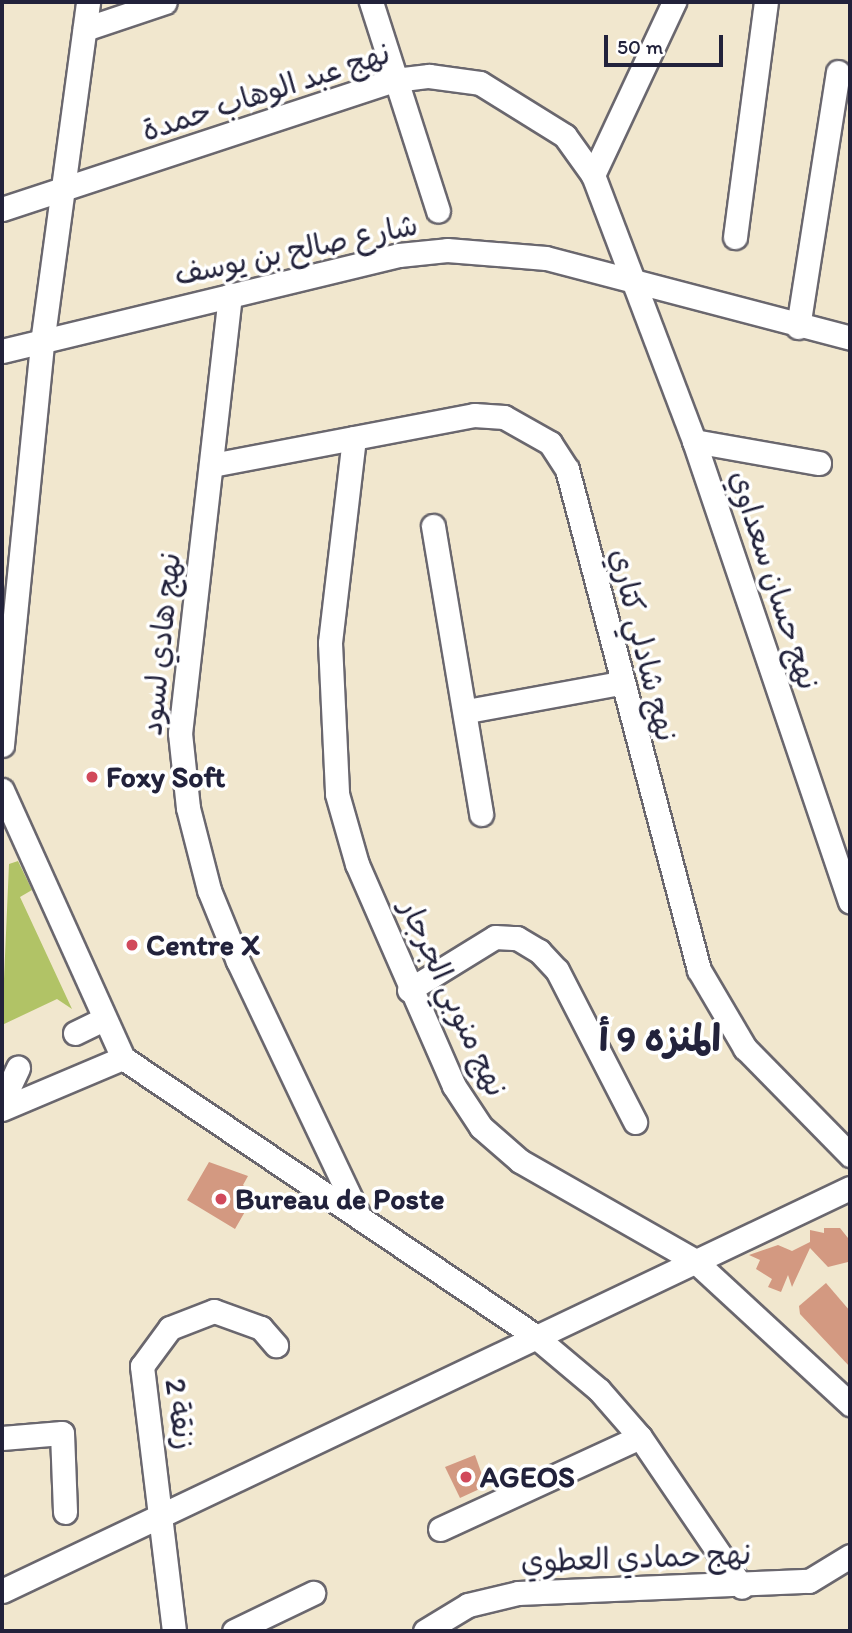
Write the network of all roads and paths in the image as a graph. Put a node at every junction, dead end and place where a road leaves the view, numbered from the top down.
1 (88, 2) edge
2 (165, 2) edge
3 (371, 2) edge
4 (674, 2) edge
5 (766, 2) edge
6 (85, 30) junction
7 (838, 72) dead end
8 (395, 80) junction
9 (593, 175) junction
10 (64, 191) junction
11 (2, 209) edge
12 (438, 211) dead end
13 (735, 237) dead end
14 (634, 281) junction
15 (230, 295) junction
16 (799, 327) junction
17 (850, 338) edge
18 (43, 342) junction
19 (2, 351) edge
20 (354, 438) junction
21 (694, 441) junction
22 (819, 463) dead end
23 (212, 465) junction
24 (433, 526) dead end
25 (10, 597) edge
26 (620, 683) junction
27 (467, 711) junction
28 (2, 745) edge
29 (2, 790) edge
30 (481, 814) dead end
31 (850, 901) edge
32 (409, 990) junction
33 (104, 1019) junction
34 (75, 1033) dead end
35 (123, 1058) junction
36 (18, 1068) dead end
37 (2, 1102) edge
38 (2, 1109) edge
39 (635, 1122) dead end
40 (850, 1155) edge
41 (850, 1188) edge
42 (359, 1216) junction
43 (695, 1261) junction
44 (536, 1337) junction
45 (275, 1345) dead end
46 (850, 1404) edge
47 (640, 1437) junction
48 (2, 1438) edge
49 (65, 1512) dead end
50 (163, 1513) junction
51 (440, 1529) dead end
52 (850, 1556) edge
53 (742, 1587) junction
54 (2, 1591) edge
55 (313, 1593) dead end
56 (174, 1631) edge
57 (234, 1631) edge
58 (425, 1631) edge

1 - 6 street
2 - 6 street
3 - 8 street
4 - 9 street
5 - 13 street
6 - 10 street
7 - 16 street
8 - 9 street, نهج عبد الوهاب حمدة
8 - 10 street, نهج عبد الوهاب حمدة
8 - 12 street
9 - 14 street, نهج عبد الوهاب حمدة
10 - 11 street, نهج عبد الوهاب حمدة
10 - 18 street
14 - 15 street, شارع صالح بن يوسف
14 - 16 street, شارع صالح بن يوسف
14 - 21 street, نهج حسان سعداوي
15 - 18 street, شارع صالح بن يوسف
15 - 23 street, نهج هادي لسود
16 - 17 street, شارع صالح بن يوسف
18 - 19 street, شارع صالح بن يوسف
18 - 25 street
20 - 23 street, نهج شادلي كتاري
20 - 26 street, نهج شادلي كتاري
20 - 32 street, نهج منوبي الجرجار
21 - 22 street
21 - 31 street, نهج حسان سعداوي
23 - 42 street, نهج هادي لسود
24 - 27 street
25 - 28 street
26 - 27 street
26 - 40 street, نهج شادلي كتاري
27 - 30 street
29 - 33 street
32 - 39 street
32 - 43 street, نهج منوبي الجرجار
33 - 34 street
33 - 35 street
35 - 38 street
35 - 42 street
36 - 37 street
41 - 43 street
42 - 44 street
43 - 44 street
43 - 46 street, نهج منوبي الجرجار
44 - 47 street
44 - 50 street
45 - 50 street, زنقة 2
47 - 51 street
47 - 53 street
48 - 49 street
50 - 54 street
50 - 56 street, زنقة 2
52 - 53 street, نهج حمادي العطوي
53 - 58 street, نهج حمادي العطوي
55 - 57 street

